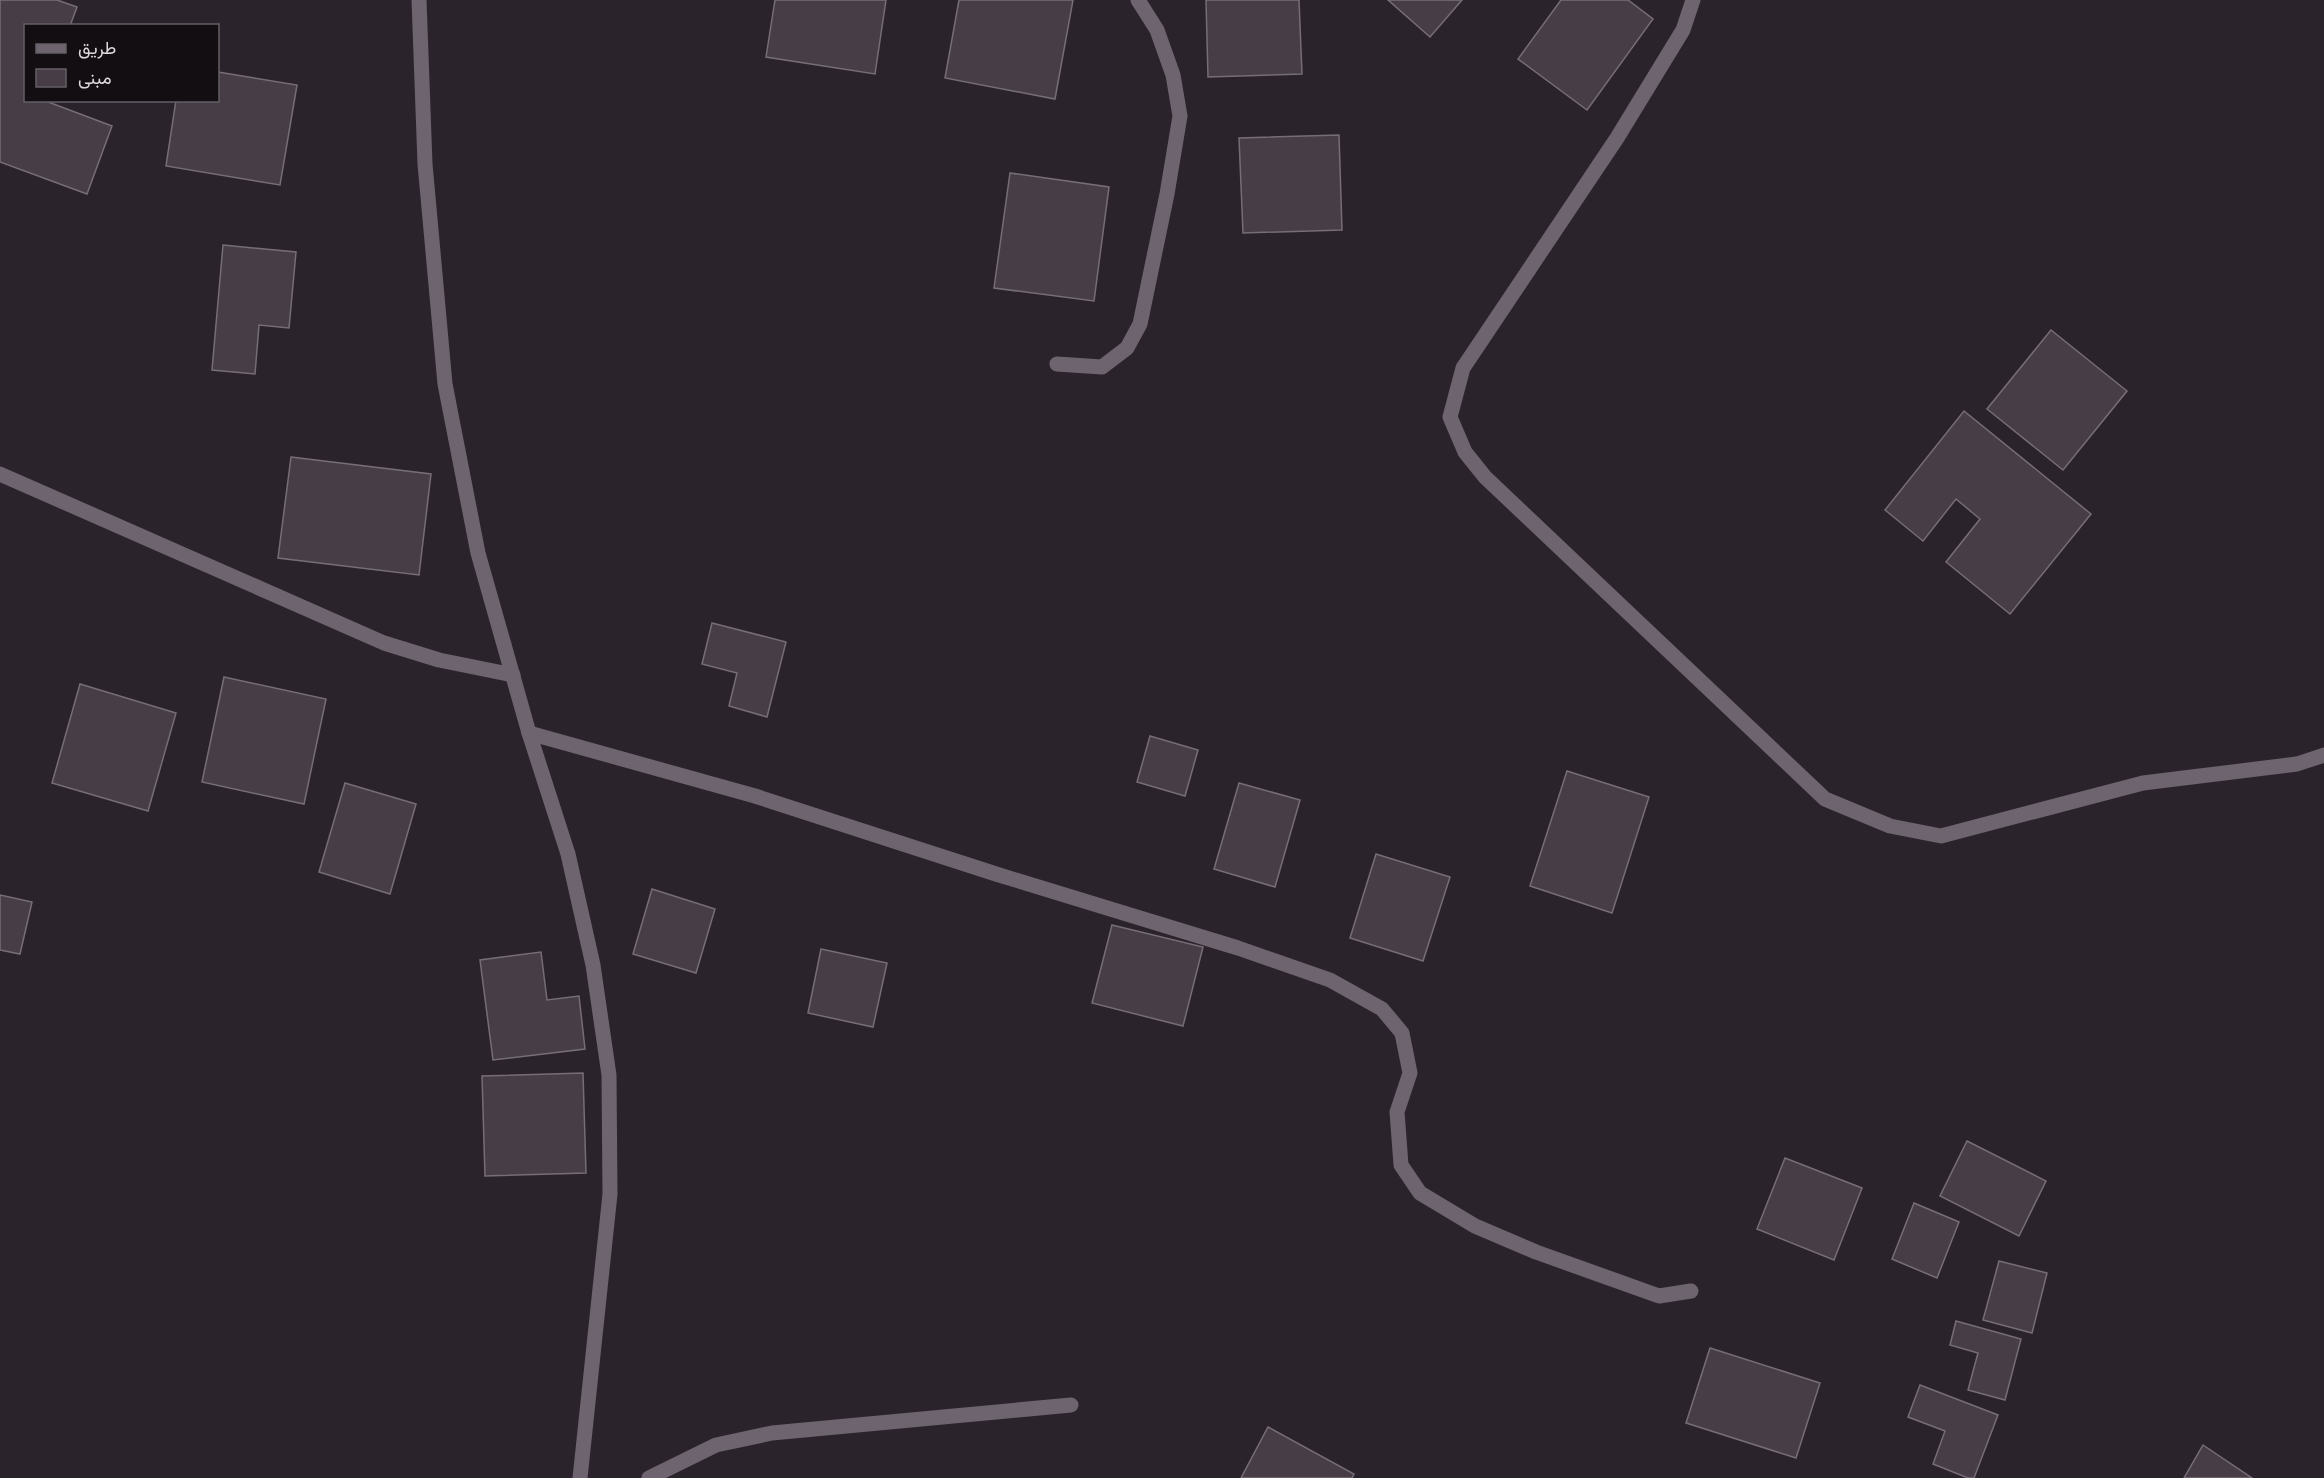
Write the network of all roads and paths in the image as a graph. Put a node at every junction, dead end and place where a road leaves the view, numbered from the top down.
1 (419, 0) edge
2 (1138, 0) edge
3 (1694, 0) edge
4 (1057, 364) dead end
5 (0, 474) edge
6 (513, 675) junction
7 (529, 734) junction
8 (2324, 756) edge
9 (1691, 1291) dead end
10 (1071, 1405) dead end
11 (580, 1478) edge
12 (649, 1478) edge

1 - 6 street
2 - 4 street
3 - 8 street
5 - 6 street
6 - 7 street
7 - 9 street
7 - 11 street
10 - 12 street

